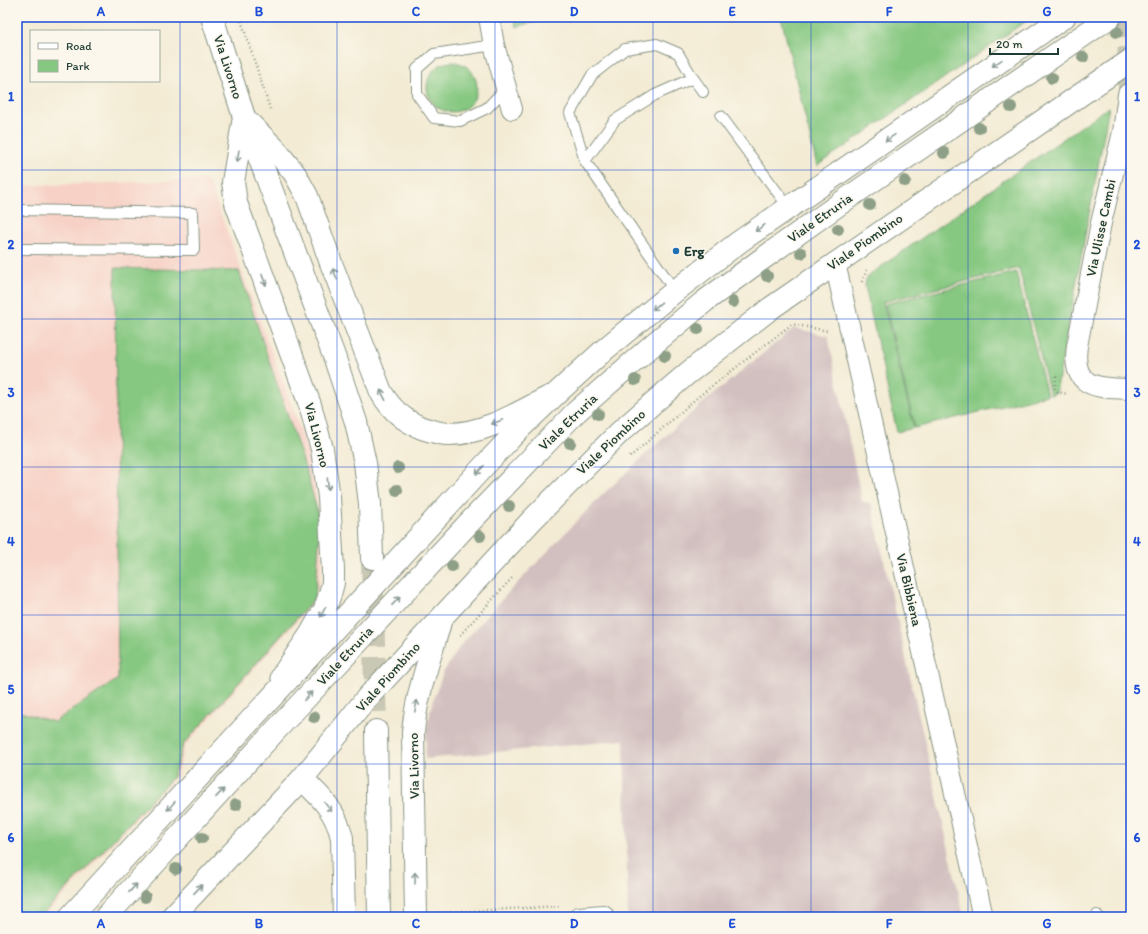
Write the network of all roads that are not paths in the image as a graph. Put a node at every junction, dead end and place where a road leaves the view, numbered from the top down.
1 (212, 17) edge
2 (488, 17) edge
3 (1064, 17) edge
4 (1110, 17) edge
5 (494, 45) junction
6 (1131, 60) edge
7 (693, 78) junction
8 (506, 88) junction
9 (703, 92) dead end
10 (1128, 94) dead end
11 (512, 109) dead end
12 (721, 116) dead end
13 (244, 117) junction
14 (585, 161) junction
15 (789, 208) junction
16 (17, 210) edge
17 (17, 249) edge
18 (835, 263) junction
19 (675, 291) junction
20 (1131, 389) edge
21 (557, 393) junction
22 (372, 558) tunnel mouth
23 (441, 618) junction
24 (376, 731) tunnel mouth
25 (235, 736) junction
26 (302, 779) junction
27 (424, 915) edge
28 (70, 917) edge
29 (106, 917) edge
30 (172, 917) edge
31 (344, 917) edge
32 (379, 917) edge
33 (579, 917) edge
34 (603, 917) edge
35 (983, 917) edge

1 - 13 street, Via Livorno
2 - 5 street
3 -> 15 street, Viale Etruria
29 -> 4 street, Viale Etruria
5 - 8 street
5 - 8 lane
6 - 18 street, Viale Piombino
7 - 9 lane
7 - 14 lane
7 - 14 lane
8 - 11 street
10 - 20 street, Via Ulisse Cambi
12 - 15 lane
21 -> 13 street, Via Livorno
13 - 22 street, Via Livorno
13 -> 25 street, Via Livorno
14 - 19 lane
15 -> 19 street, Viale Etruria
16 - 17 lane
18 - 23 street, Viale Piombino
18 - 35 street, Via Bibbiena
19 -> 21 street, Viale Etruria
21 -> 25 street, Viale Etruria
23 - 26 street, Viale Piombino
27 -> 23 street, Via Livorno
24 - 32 street
25 -> 28 street, Viale Etruria
30 -> 26 street, Viale Piombino
26 -> 31 street
33 - 34 street

